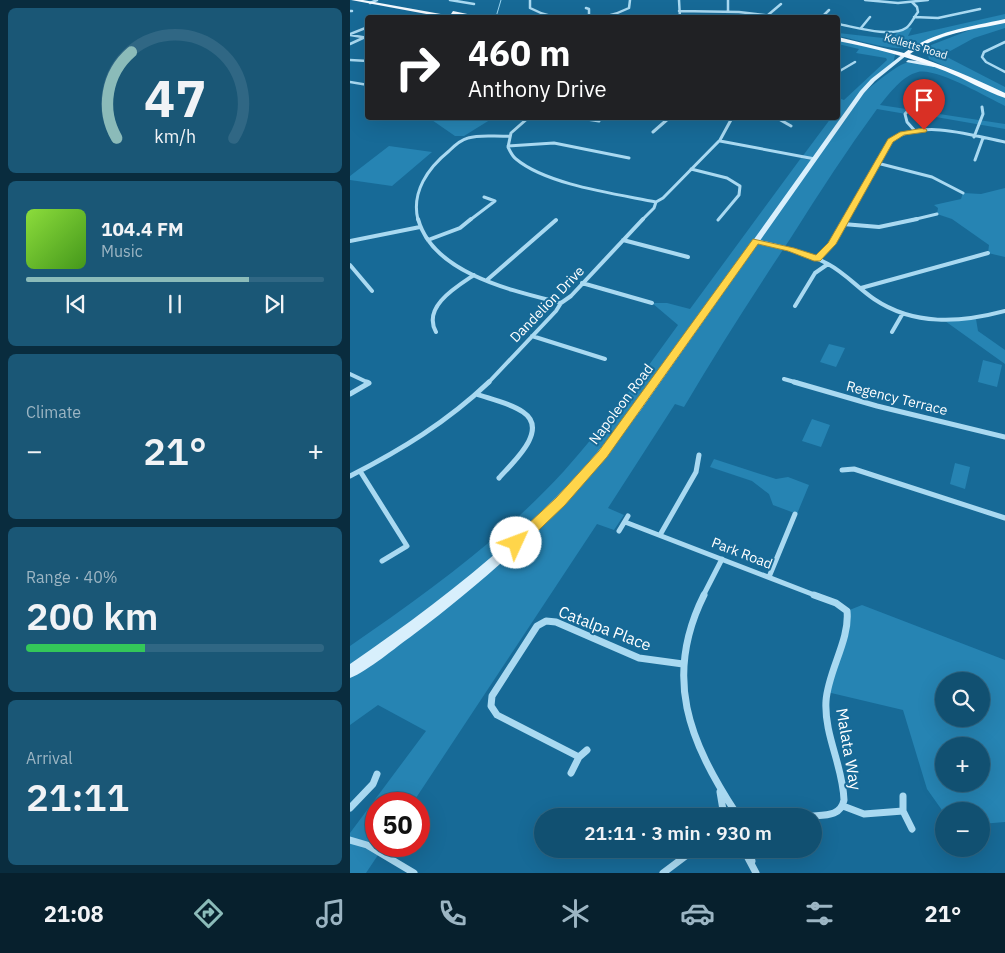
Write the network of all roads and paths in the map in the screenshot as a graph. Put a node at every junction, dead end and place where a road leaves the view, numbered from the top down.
1 (354, 0) edge
2 (450, 0) edge
3 (530, 0) edge
4 (630, 0) edge
5 (679, 0) edge
6 (728, 0) edge
7 (865, 0) edge
8 (928, 0) edge
9 (373, 1) edge
10 (912, 2) junction
11 (474, 4) dead end
12 (781, 4) dead end
13 (586, 8) dead end
14 (980, 9) dead end
15 (829, 10) dead end
16 (728, 11) junction
17 (679, 12) junction
18 (445, 15) edge
19 (459, 15) edge
20 (544, 15) edge
21 (589, 15) edge
22 (611, 15) edge
23 (680, 15) edge
24 (768, 15) joint
25 (824, 15) edge
26 (870, 17) dead end
27 (914, 17) junction
28 (1005, 21) edge
29 (840, 24) edge
30 (365, 28) edge
31 (861, 28) junction
32 (977, 28) junction
33 (350, 34) edge
34 (363, 38) joint
35 (840, 38) edge
36 (840, 38) edge
37 (1005, 42) edge
38 (350, 44) edge
39 (894, 52) junction
40 (908, 52) junction
41 (913, 58) junction
42 (350, 60) edge
43 (365, 61) edge
44 (855, 62) dead end
45 (893, 64) junction
46 (840, 71) edge
47 (1005, 72) edge
48 (350, 82) edge
49 (365, 84) edge
50 (931, 84) dead end
51 (1005, 96) edge
52 (858, 98) junction
53 (982, 107) dead end
54 (526, 120) edge
55 (593, 120) edge
56 (667, 120) edge
57 (731, 120) edge
58 (780, 120) edge
59 (599, 121) dead end
60 (791, 126) dead end
61 (915, 131) junction
62 (653, 132) dead end
63 (510, 136) junction
64 (974, 137) junction
65 (983, 138) junction
66 (720, 141) junction
67 (1005, 142) edge
68 (508, 146) junction
69 (629, 158) dead end
70 (814, 160) junction
71 (975, 160) dead end
72 (878, 163) junction
73 (691, 170) junction
74 (963, 193) dead end
75 (484, 197) dead end
76 (656, 202) junction
77 (937, 214) dead end
78 (556, 220) dead end
79 (718, 220) dead end
80 (843, 224) junction
81 (420, 227) junction
82 (428, 240) junction
83 (623, 240) junction
84 (350, 241) edge
85 (756, 241) junction
86 (988, 253) dead end
87 (688, 257) dead end
88 (817, 259) junction
89 (828, 264) junction
90 (350, 266) edge
91 (474, 275) junction
92 (487, 280) junction
93 (582, 283) junction
94 (861, 288) junction
95 (372, 291) dead end
96 (560, 303) junction
97 (652, 303) dead end
98 (796, 306) dead end
99 (1005, 311) edge
100 (903, 314) junction
101 (436, 332) dead end
102 (892, 332) dead end
103 (532, 336) junction
104 (606, 359) dead end
105 (350, 374) edge
106 (784, 379) dead end
107 (350, 394) edge
108 (476, 394) junction
109 (1005, 437) edge
110 (699, 455) dead end
111 (842, 470) dead end
112 (360, 471) junction
113 (350, 476) edge
114 (499, 478) dead end
115 (795, 514) dead end
116 (1005, 518) edge
117 (619, 531) dead end
118 (660, 535) junction
119 (722, 559) junction
120 (382, 561) dead end
121 (769, 577) junction
122 (847, 611) joint
123 (682, 664) junction
124 (350, 672) edge
125 (587, 750) dead end
126 (579, 757) junction
127 (571, 773) dead end
128 (377, 774) dead end
129 (719, 788) junction
130 (903, 796) dead end
131 (843, 806) junction
132 (350, 808) edge
133 (724, 808) edge
134 (736, 808) edge
135 (903, 811) junction
136 (822, 815) edge
137 (912, 830) dead end
138 (350, 840) edge
139 (683, 858) edge
140 (746, 858) edge
141 (755, 870) edge
142 (414, 873) edge
143 (663, 873) edge

1 - 9 main road
2 - 11 street
3 - 20 street
4 - 22 street
5 - 17 street
6 - 16 street
7 - 10 street
8 - 10 street
9 - 18 main road
9 - 19 main road
10 - 27 street
12 - 24 street
13 - 21 street
14 - 27 street
15 - 25 street
16 - 17 street
16 - 24 street
17 - 23 street
26 - 31 street
27 - 31 street
28 - 32 main road, Napoleon Road
29 - 31 street
30 - 33 street
32 - 40 main road, Napoleon Road
32 - 41 main road, Napoleon Road
33 - 34 street
34 - 38 street
35 - 40 main road, Kelletts Road
36 - 39 main road, Kelletts Road
37 - 47 street
39 - 40 main road, Kelletts Road
39 - 45 main road
40 - 41 main road, Kelletts Road
40 - 45 main road, Napoleon Road
41 - 51 main road, Kelletts Road
41 - 52 main road, Napoleon Road
42 - 43 street
44 - 46 street
45 - 52 main road, Napoleon Road
48 - 49 street
50 - 61 street
52 - 70 main road, Napoleon Road
53 - 64 street
54 - 63 street
55 - 59 street
56 - 62 street
57 - 66 street, Dandelion Drive
58 - 60 street
61 - 64 street
61 - 72 street
63 - 68 street
63 - 81 street
64 - 65 street
65 - 67 street
65 - 71 street
66 - 70 street
66 - 73 street, Dandelion Drive
68 - 69 street
68 - 76 street
70 - 85 main road, Napoleon Road
72 - 74 street
72 - 80 street
73 - 76 street, Dandelion Drive
73 - 79 street
75 - 82 street
76 - 83 street, Dandelion Drive
77 - 80 street
78 - 92 street
80 - 88 street
81 - 82 street
81 - 84 street
82 - 91 street
83 - 87 street
83 - 93 street, Dandelion Drive
85 - 88 street
85 - 124 main road, Napoleon Road
86 - 94 street
88 - 89 street
89 - 94 street
89 - 98 street
90 - 95 street
91 - 92 street
91 - 101 street
92 - 96 street
93 - 96 street, Dandelion Drive
93 - 97 street
94 - 100 street
96 - 103 street, Dandelion Drive
99 - 100 street
100 - 102 street
103 - 104 street
103 - 108 street, Dandelion Drive
105 - 107 street
106 - 109 street, Regency Terrace
108 - 112 street, Dandelion Drive
108 - 114 street
110 - 118 street
111 - 116 street
112 - 113 street, Dandelion Drive
112 - 120 street
115 - 121 street
117 - 118 street, Park Road
118 - 119 street, Park Road
119 - 121 street, Park Road
119 - 123 street
121 - 122 street, Park Road
122 - 131 street, Malata Way
123 - 126 street, Catalpa Place
123 - 129 street
125 - 126 street
126 - 127 street
128 - 132 street
129 - 133 street
129 - 134 street
130 - 135 street
131 - 135 street, Malata Way
131 - 136 street, Malata Way
135 - 137 street
138 - 142 street
139 - 143 street
140 - 141 street

